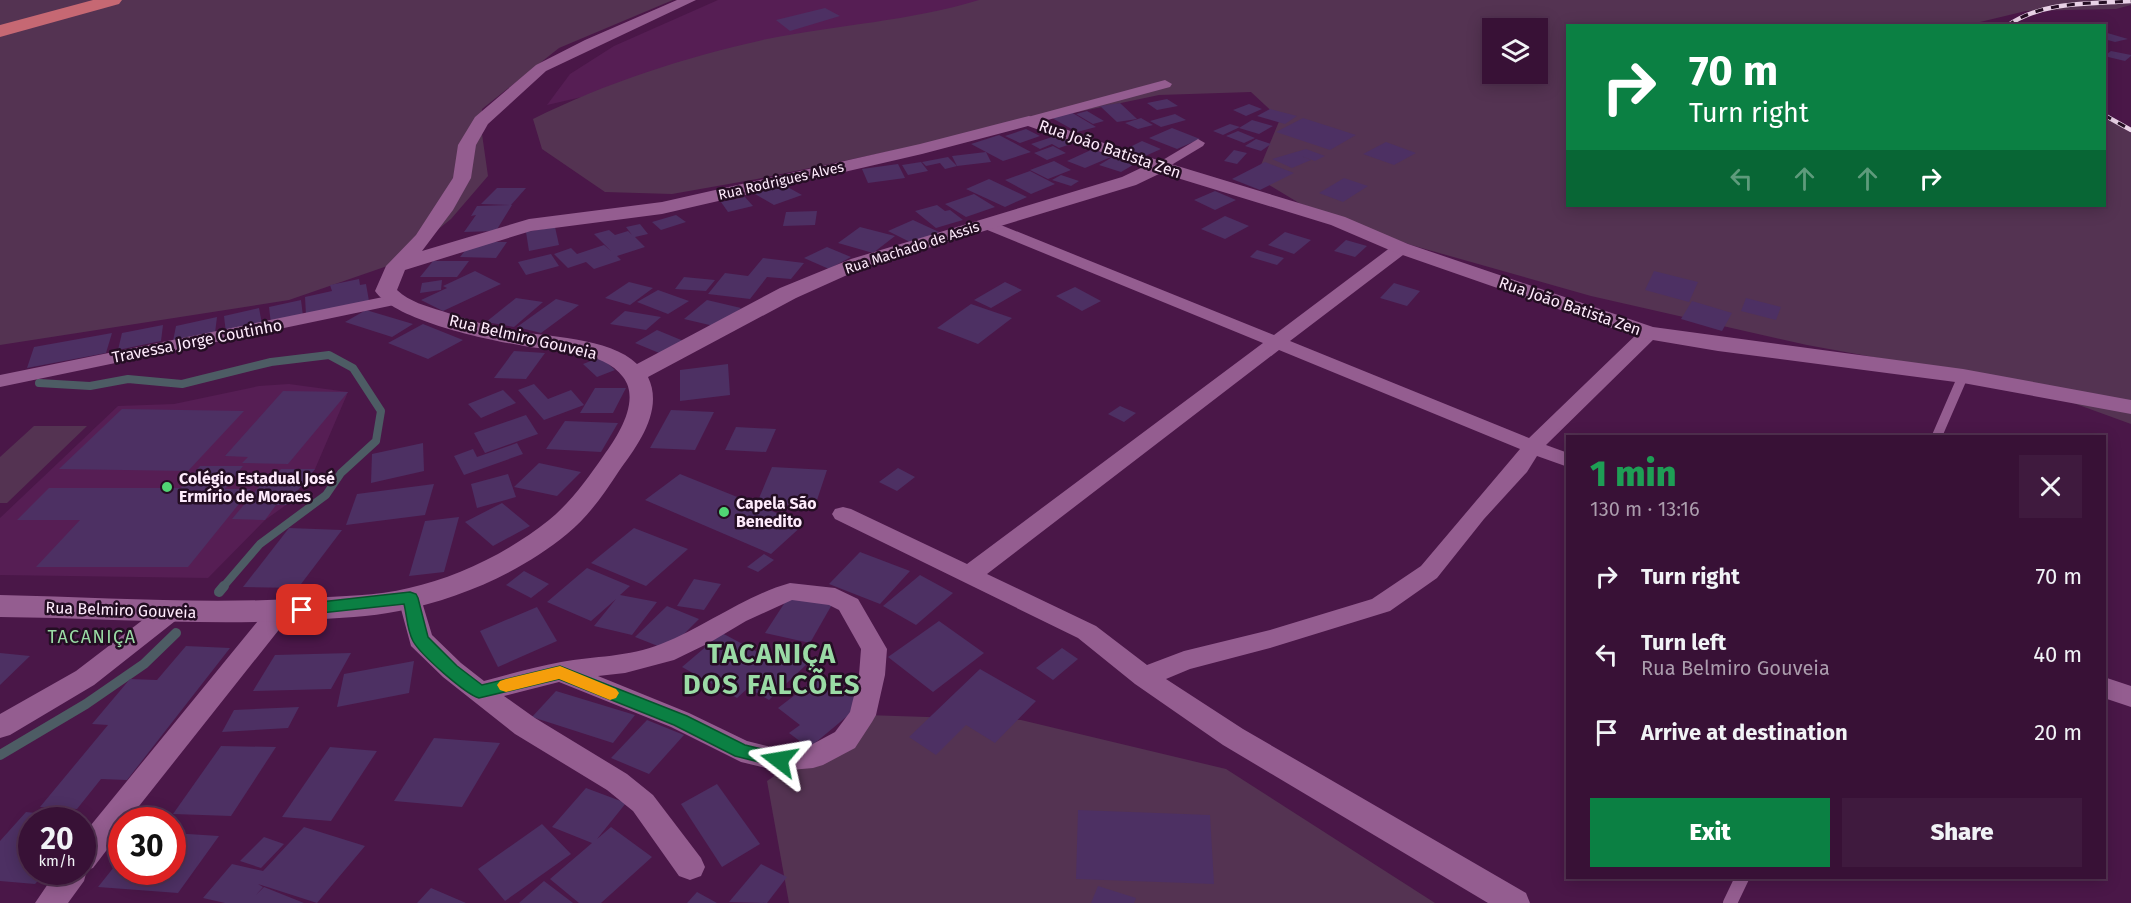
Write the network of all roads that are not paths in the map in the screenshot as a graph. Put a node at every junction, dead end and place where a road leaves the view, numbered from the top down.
1 (113, 0) edge
2 (689, 0) edge
3 (0, 31) edge
4 (1165, 84) dead end
5 (1029, 121) junction
6 (1198, 143) dead end
7 (1158, 166) junction
8 (986, 224) junction
9 (1401, 248) junction
10 (396, 267) junction
11 (393, 300) junction
12 (1648, 333) junction
13 (1275, 342) junction
14 (635, 374) junction
15 (1963, 376) junction
16 (0, 381) edge
17 (2131, 407) edge
18 (1937, 435) edge
19 (1533, 446) junction
20 (1566, 460) edge
21 (843, 514) dead end
22 (970, 574) junction
23 (410, 598) junction
24 (0, 606) edge
25 (280, 611) junction
26 (170, 612) junction
27 (560, 672) junction
28 (1144, 677) junction
29 (2106, 688) edge
30 (479, 692) junction
31 (2131, 698) edge
32 (0, 726) edge
33 (96, 842) edge
34 (690, 867) dead end
35 (1742, 879) edge
36 (63, 885) edge
37 (50, 903) edge
38 (1515, 903) edge
39 (1730, 903) edge

1 - 3 main road
2 - 10 street
4 - 5 street, Rua Rodrigues Alves
5 - 7 street, Rua João Batista Zen
5 - 10 street, Rua Rodrigues Alves
6 - 7 street, Rua Machado de Assis
7 - 8 street, Rua Machado de Assis
7 - 9 street, Rua João Batista Zen
8 - 13 street
8 - 14 street, Rua Machado de Assis
9 - 12 street, Rua João Batista Zen
9 - 13 street
10 - 11 street
11 - 14 street, Rua Belmiro Gouveia
11 - 16 street, Travessa Jorge Coutinho
12 - 15 street, Rua João Batista Zen
12 - 19 street
13 - 19 street
13 - 22 street
14 - 23 street, Rua Belmiro Gouveia
15 - 17 street, Rua João Batista Zen
15 - 18 lane
19 - 20 street
19 - 28 street
21 - 22 street
22 - 28 street
23 - 25 street, Rua Belmiro Gouveia
23 - 30 street
24 - 26 street, Rua Belmiro Gouveia
25 - 26 street, Rua Belmiro Gouveia
25 - 33 street
26 - 32 street
27 - 27 street
27 - 30 street
28 - 38 street
29 - 31 street
30 - 34 street
35 - 39 lane
36 - 37 street

